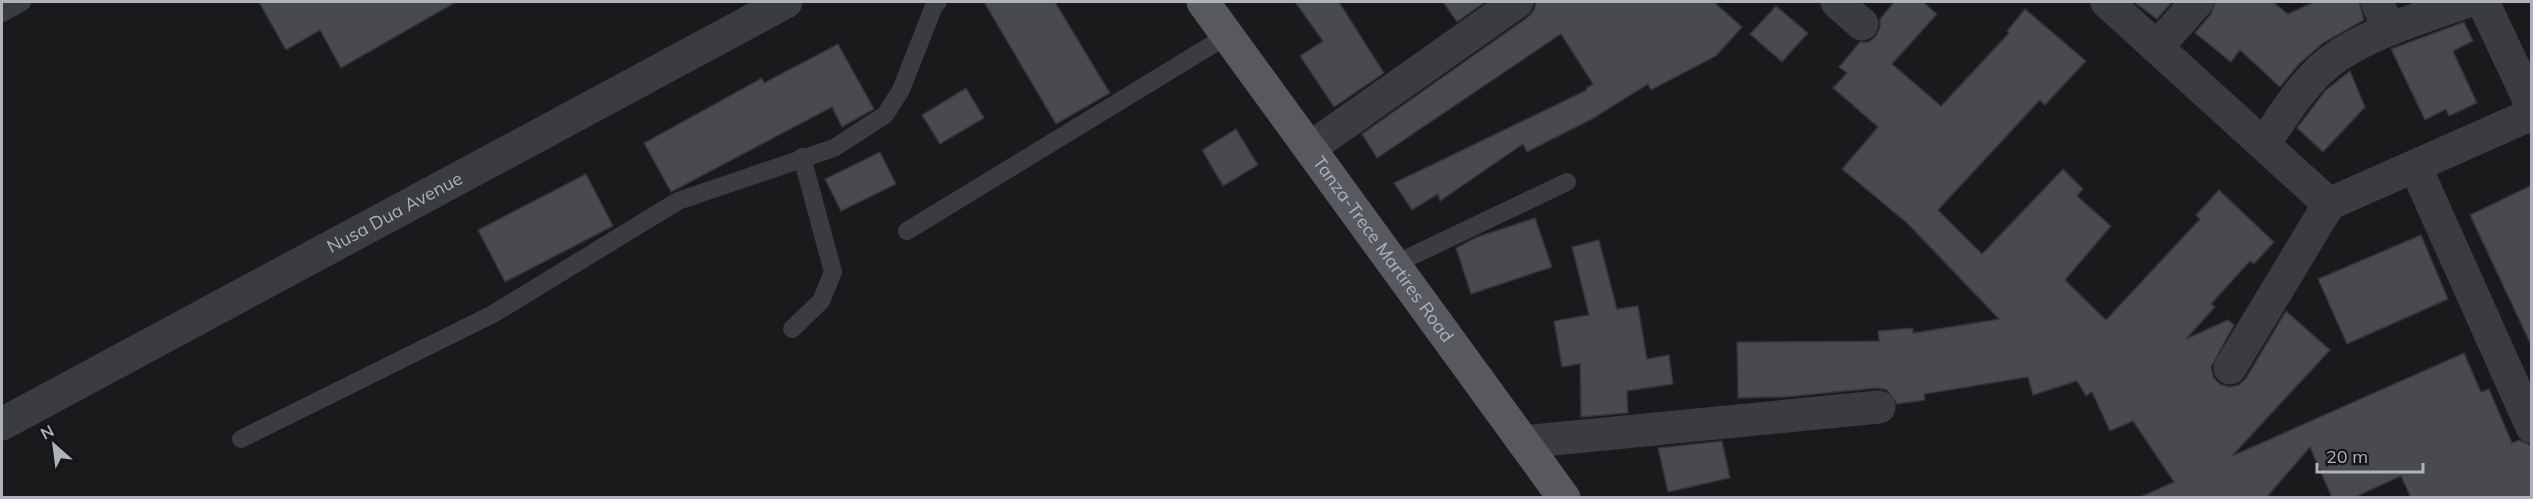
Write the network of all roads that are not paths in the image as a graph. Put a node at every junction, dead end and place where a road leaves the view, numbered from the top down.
1 (22, 2) edge
2 (786, 2) edge
3 (938, 2) edge
4 (1203, 2) edge
5 (1517, 2) edge
6 (1837, 2) edge
7 (2107, 2) edge
8 (2197, 2) edge
9 (2465, 2) edge
10 (2483, 2) edge
11 (2, 13) edge
12 (2383, 16) edge
13 (1862, 24) dead end
14 (1228, 35) junction
15 (2157, 47) junction
16 (2532, 105) edge
17 (2532, 114) edge
18 (2264, 144) junction
19 (1310, 148) junction
20 (802, 157) junction
21 (2415, 166) junction
22 (1567, 182) dead end
23 (2329, 204) junction
24 (907, 231) dead end
25 (1393, 265) junction
26 (792, 329) dead end
27 (2230, 369) dead end
28 (1879, 407) dead end
29 (2, 424) edge
30 (2532, 427) edge
31 (241, 439) dead end
32 (1522, 442) junction
33 (1564, 498) edge

1 - 11 lane
2 - 29 street, Nusa Dua Avenue
3 - 20 lane
4 - 14 main road, Tanza-Trece Martires Road
5 - 19 street
6 - 13 street
7 - 15 street
8 - 15 street
9 - 12 street
10 - 16 street
12 - 18 street
14 - 19 main road, Tanza-Trece Martires Road
14 - 24 lane
15 - 18 street
17 - 21 street
18 - 23 street
19 - 25 main road, Tanza-Trece Martires Road
20 - 26 lane
20 - 31 lane
21 - 23 street
21 - 30 street
22 - 25 lane
23 - 27 street
25 - 32 main road, Tanza-Trece Martires Road
28 - 32 street
32 - 33 main road, Tanza-Trece Martires Road

